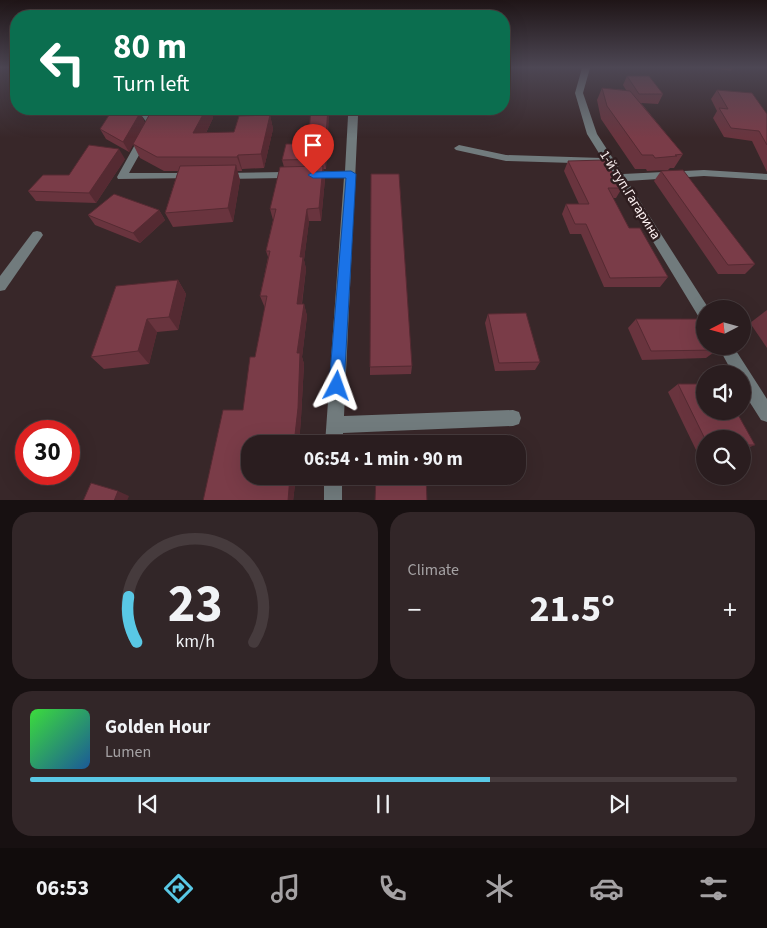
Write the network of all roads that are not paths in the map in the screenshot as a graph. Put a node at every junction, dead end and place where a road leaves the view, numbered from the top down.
1 (579, 91) edge
2 (146, 115) edge
3 (347, 115) edge
4 (354, 115) edge
5 (459, 148) dead end
6 (608, 161) junction
7 (351, 174) junction
8 (767, 177) edge
9 (619, 178) junction
10 (37, 235) dead end
11 (0, 286) edge
12 (696, 301) edge
13 (751, 388) edge
14 (767, 414) edge
15 (513, 418) dead end
16 (334, 425) junction
17 (334, 435) edge
18 (333, 485) edge
19 (333, 500) edge

1 - 6 street, 1-й туп.Гагарина
2 - 7 street
3 - 7 street
4 - 7 street
5 - 6 street
6 - 9 street, 1-й туп.Гагарина
7 - 16 street
8 - 9 street
9 - 12 street, 1-й туп.Гагарина
10 - 11 street
13 - 14 street
15 - 16 street
16 - 17 street
18 - 19 street

